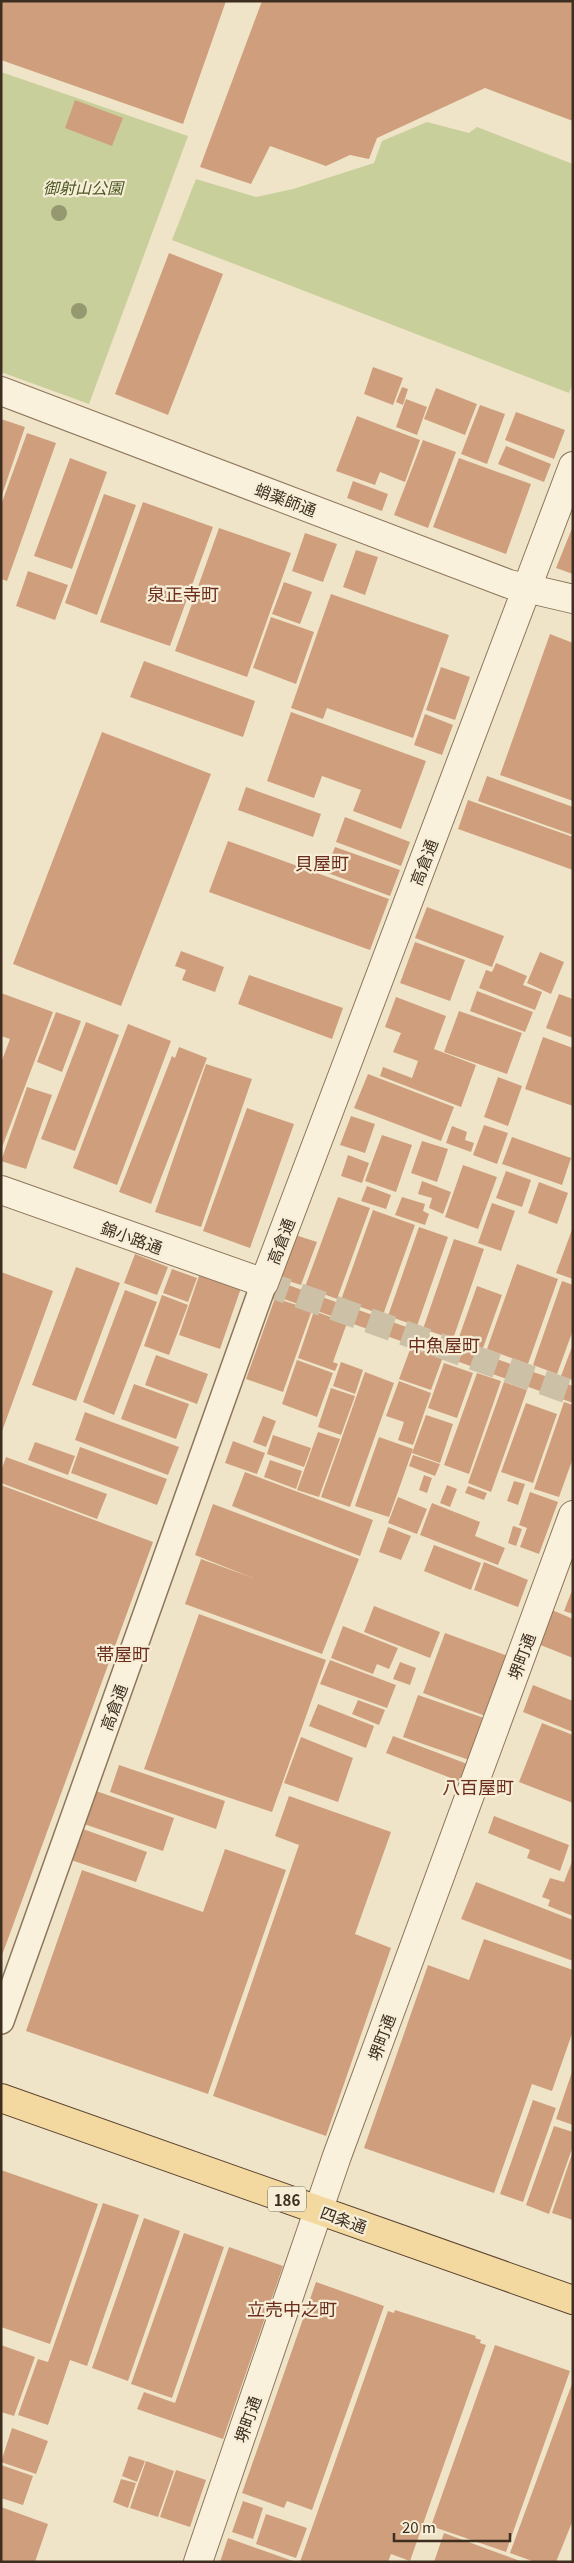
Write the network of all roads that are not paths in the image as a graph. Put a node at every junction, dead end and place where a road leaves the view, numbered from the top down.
1 (1, 391) edge
2 (573, 466) edge
3 (527, 588) junction
4 (573, 599) edge
5 (1, 1190) edge
6 (264, 1283) junction
7 (573, 1515) edge
8 (1, 2021) edge
9 (1, 2098) edge
10 (319, 2210) junction
11 (573, 2300) edge
12 (198, 2562) edge

1 - 3 street, 蛸薬師通
2 - 3 street, 高倉通
3 - 4 street, 蛸薬師通
3 - 6 street, 高倉通
5 - 6 street, 錦小路通
6 - 8 street, 高倉通
7 - 10 street, 堺町通
9 - 10 main road, 四条通 / 186
10 - 11 main road, 四条通 / 186
10 - 12 street, 堺町通

